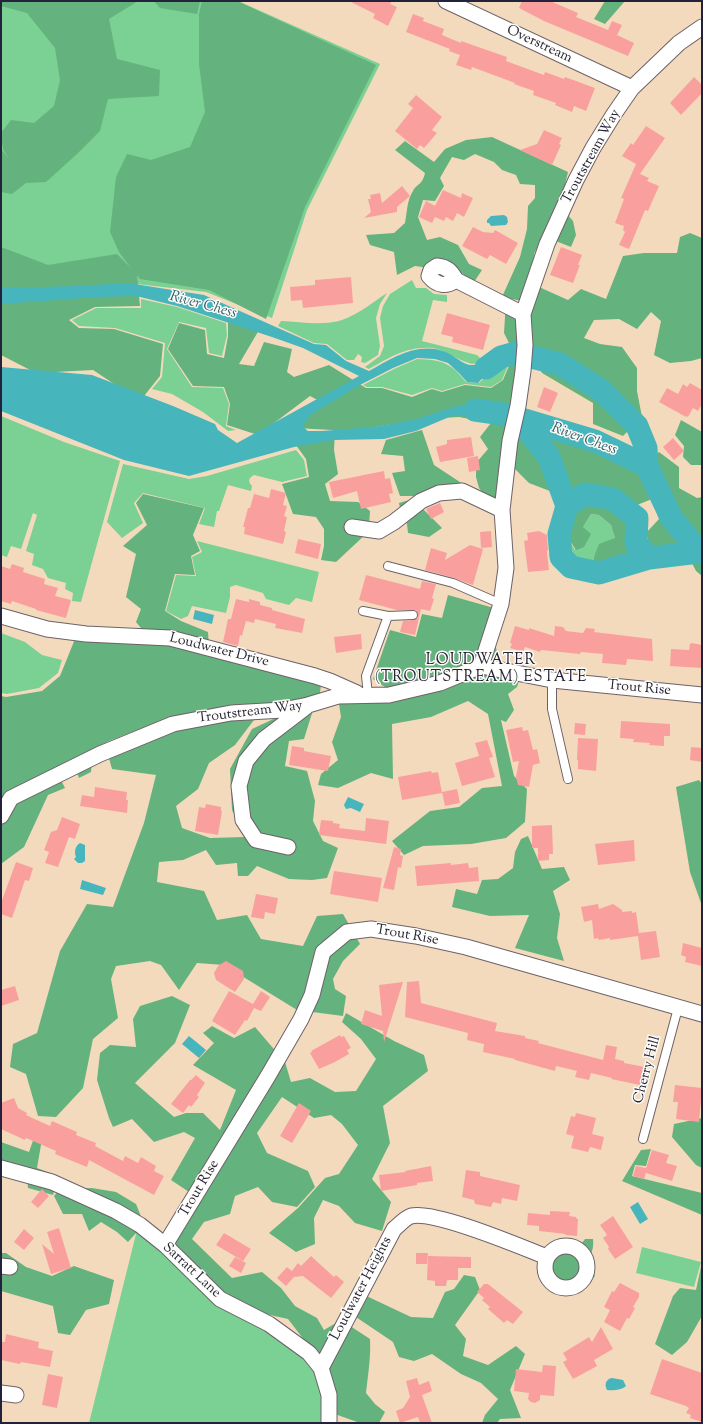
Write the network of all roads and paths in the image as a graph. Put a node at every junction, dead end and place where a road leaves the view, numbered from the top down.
1 (446, 1) edge
2 (702, 27) edge
3 (632, 88) junction
4 (456, 280) dead end
5 (523, 314) junction
6 (502, 510) junction
7 (352, 527) dead end
8 (388, 566) dead end
9 (501, 604) junction
10 (363, 611) dead end
11 (413, 615) dead end
12 (1, 616) edge
13 (388, 616) junction
14 (481, 666) junction
15 (552, 680) junction
16 (365, 695) junction
17 (702, 695) edge
18 (308, 705) junction
19 (568, 779) dead end
20 (6, 795) edge
21 (1, 816) edge
22 (288, 847) dead end
23 (678, 1008) junction
24 (702, 1014) edge
25 (643, 1139) dead end
26 (1, 1168) edge
27 (165, 1245) junction
28 (547, 1257) dead end
29 (321, 1368) junction
30 (329, 1423) edge

1 - 3 street, Overstream
2 - 3 street, Troutstream Way
3 - 5 street, Troutstream Way
4 - 5 street
5 - 6 street, Troutstream Way
6 - 7 street
6 - 9 street, Troutstream Way
8 - 9 lane
9 - 14 street, Troutstream Way
10 - 13 lane
11 - 13 lane
12 - 16 street, Loudwater Drive
13 - 16 lane
14 - 15 street, Trout Rise
14 - 16 street, Troutstream Way
15 - 17 street, Trout Rise
15 - 19 lane
16 - 18 street, Troutstream Way
18 - 20 street, Troutstream Way
18 - 22 street
20 - 21 street, Troutstream Way
23 - 24 street, Trout Rise
23 - 25 lane, Cherry Hill
23 - 27 street, Trout Rise
26 - 27 street, Sarratt Lane
27 - 29 street, Sarratt Lane
28 - 29 street, Loudwater Heights
29 - 30 street, Sarratt Lane

